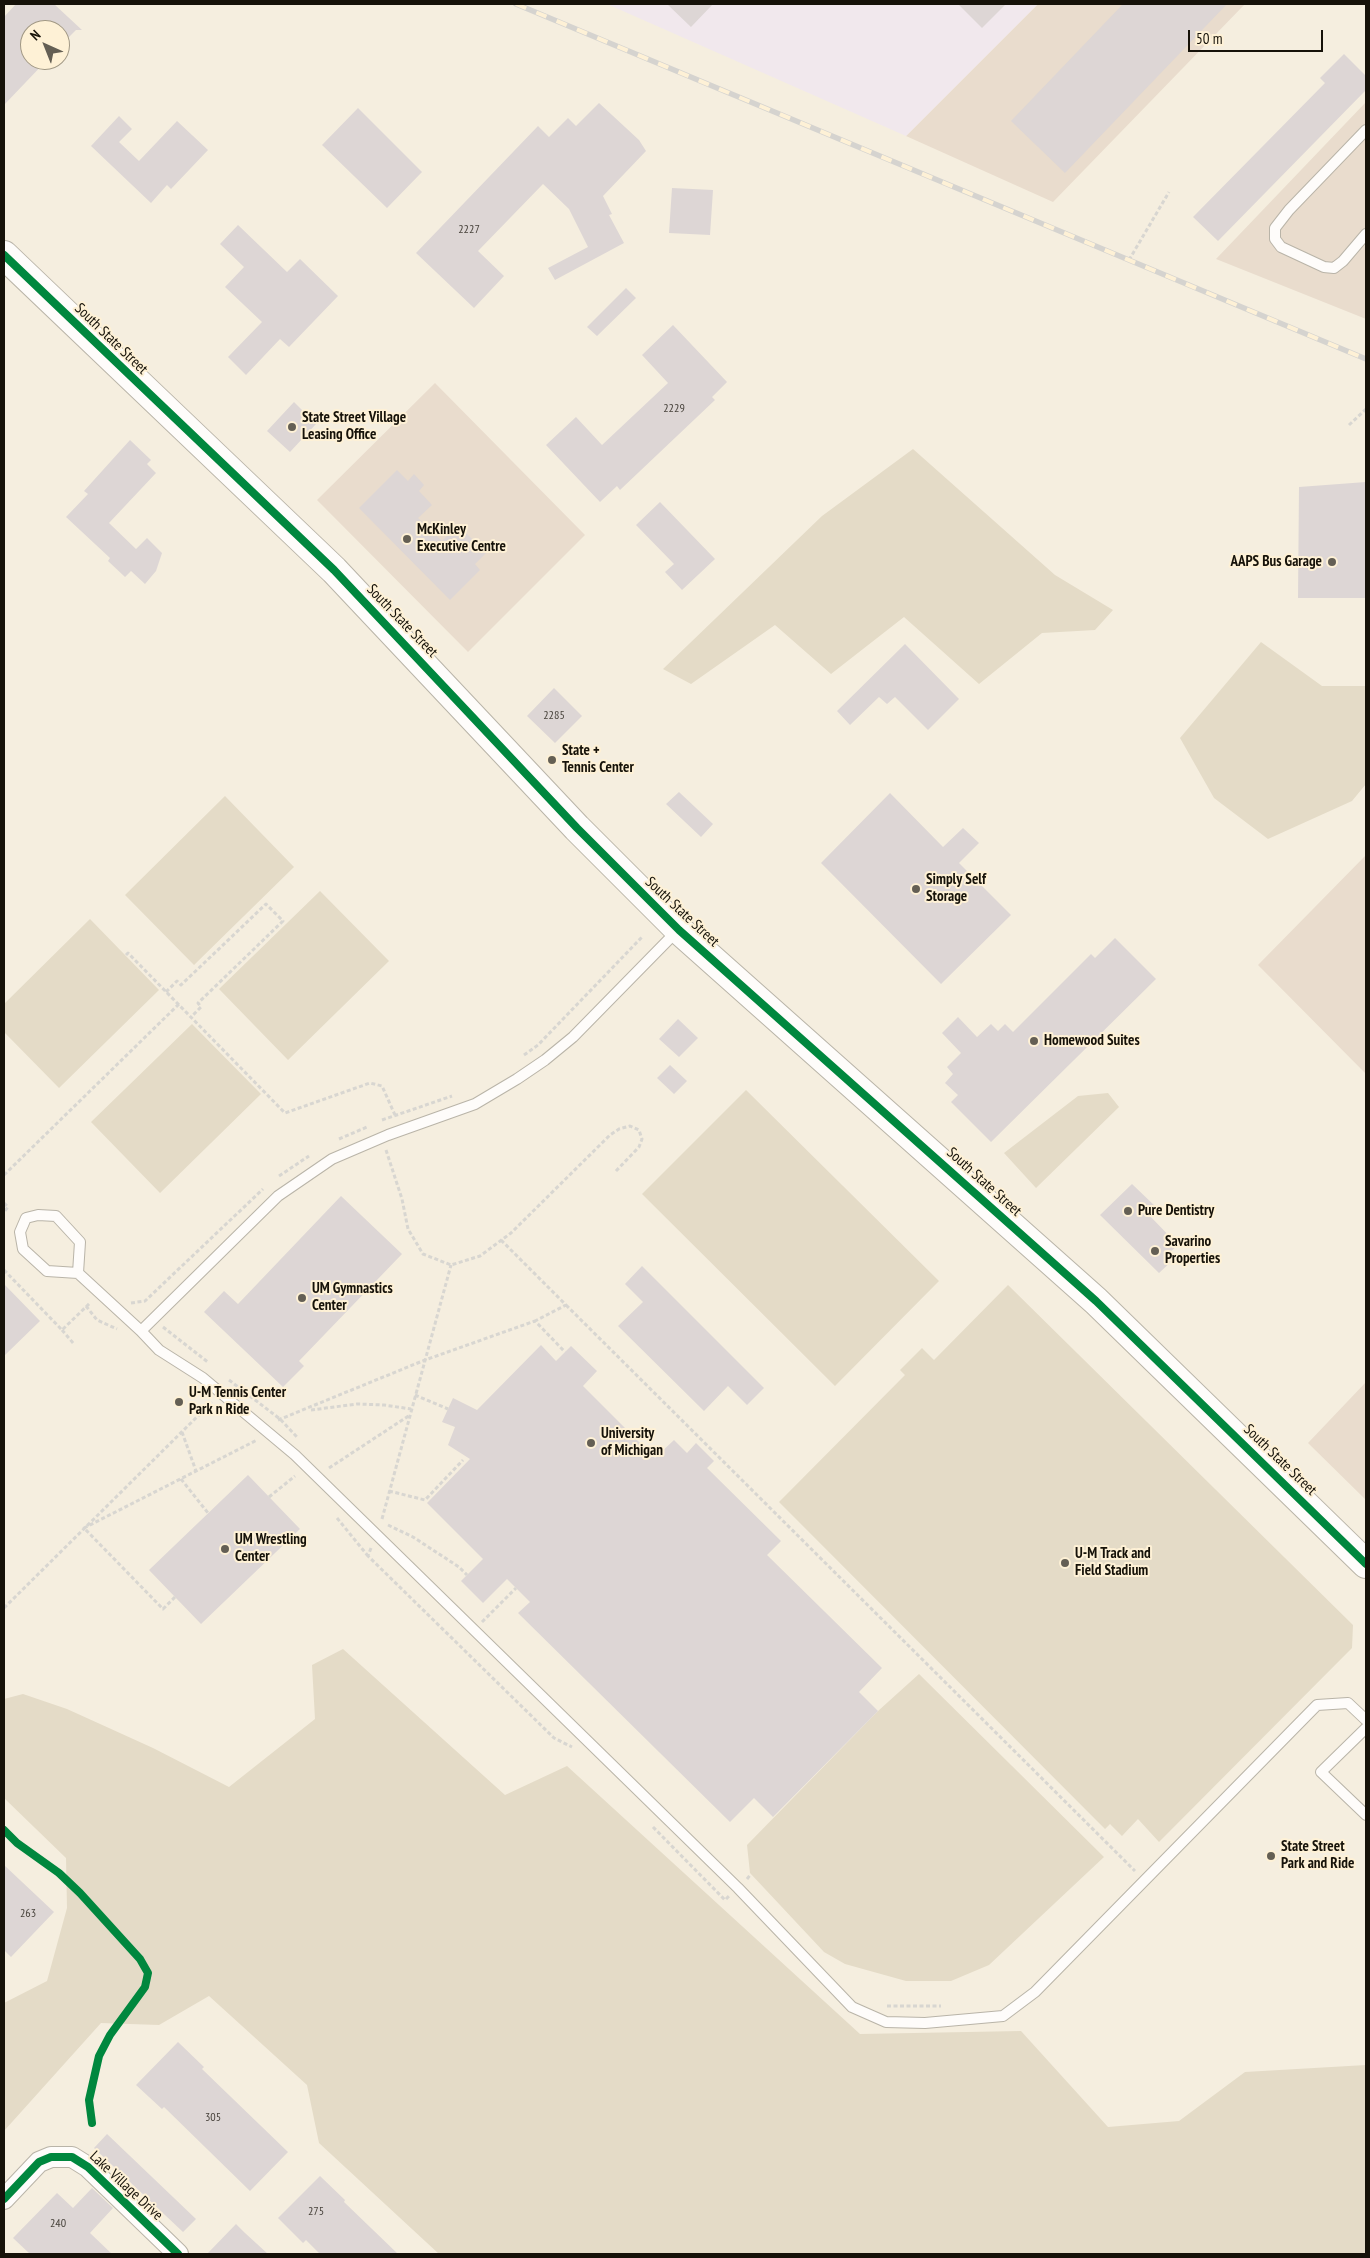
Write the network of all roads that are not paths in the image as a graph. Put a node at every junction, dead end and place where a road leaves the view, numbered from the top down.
1 (1366, 130) edge
2 (1366, 234) edge
3 (4, 256) edge
4 (679, 930) junction
5 (78, 1273) junction
6 (141, 1331) junction
7 (1366, 1564) edge
8 (1366, 1720) edge
9 (1366, 1728) edge
10 (1366, 1815) edge
11 (4, 2199) edge
12 (178, 2254) edge

1 - 2 lane
3 - 4 main road, South State Street
4 - 6 lane
4 - 7 main road, South State Street
5 - 5 lane
5 - 6 lane
6 - 8 lane
9 - 10 lane
11 - 12 street, Lake Village Drive

